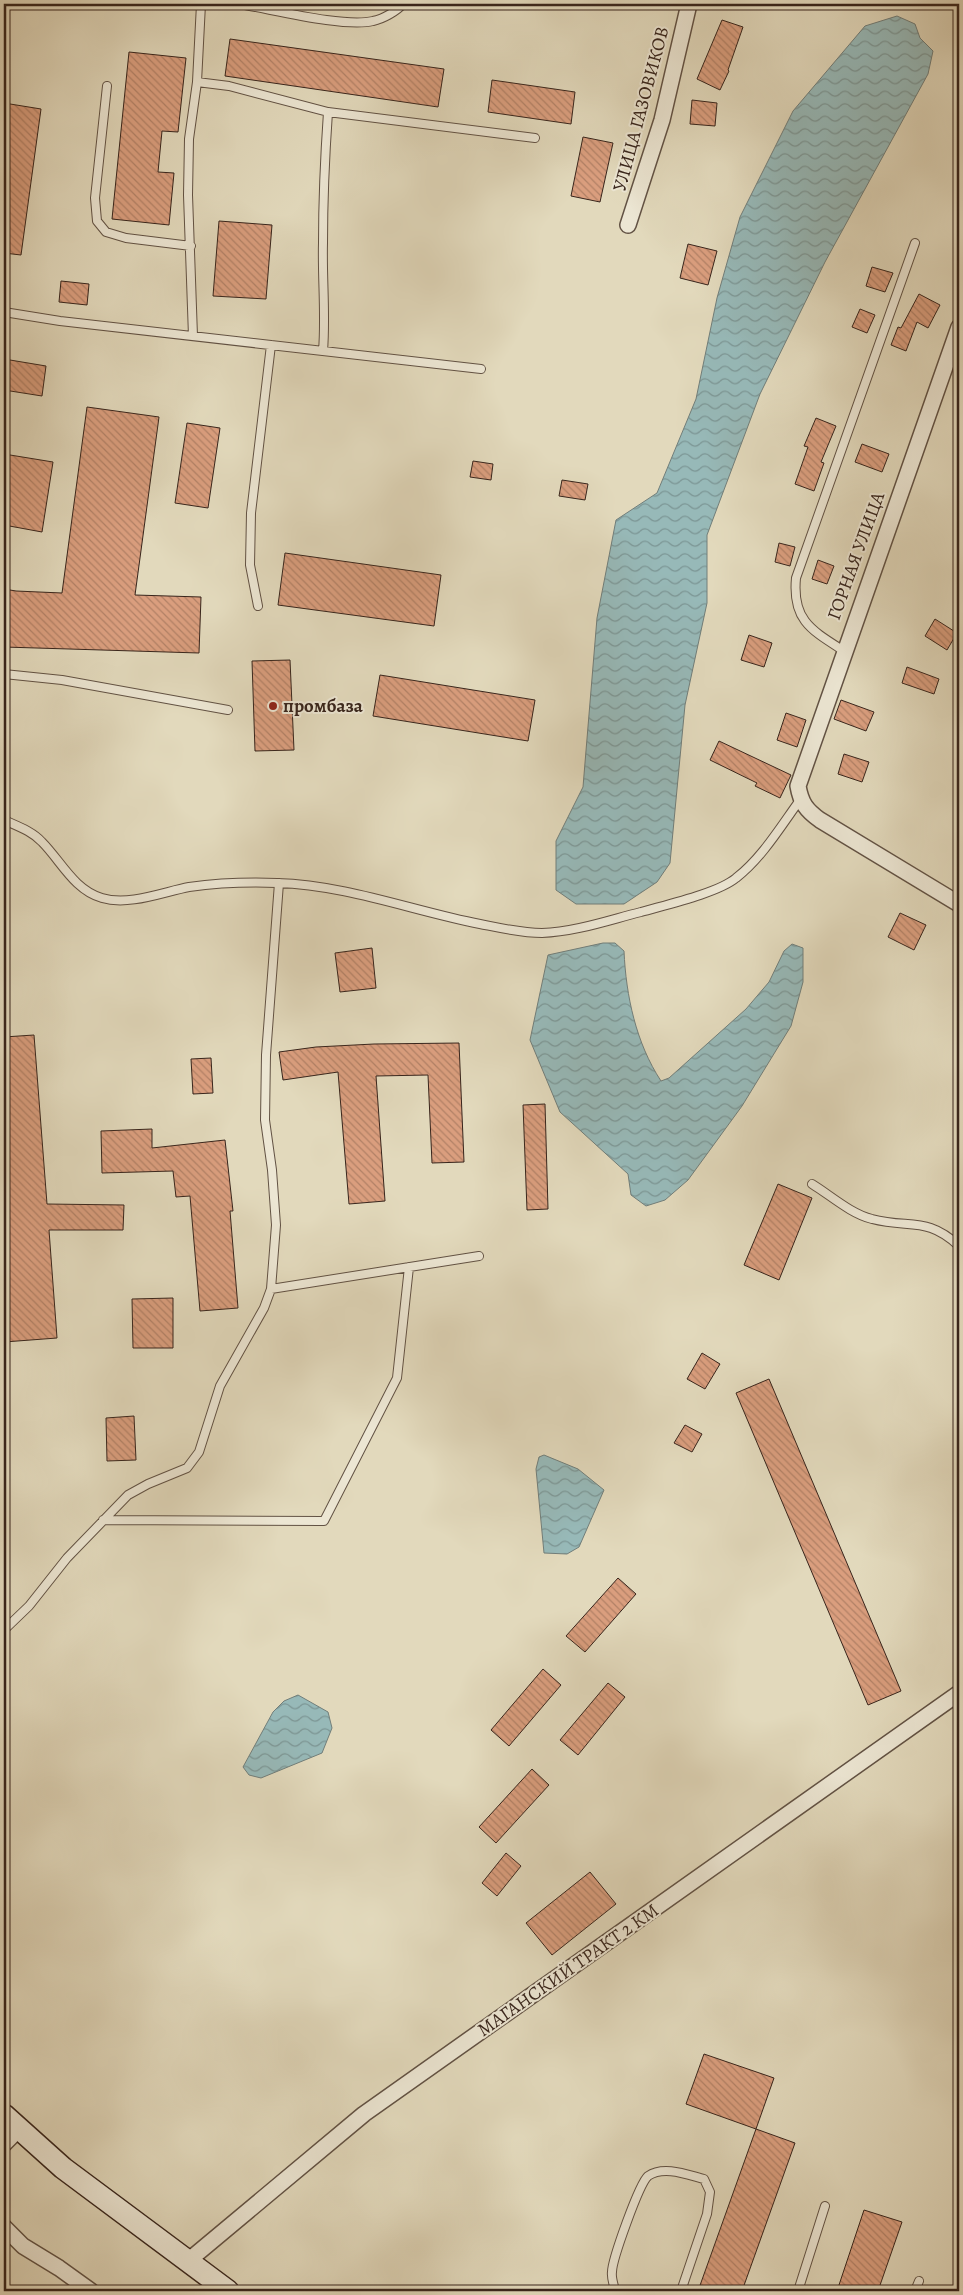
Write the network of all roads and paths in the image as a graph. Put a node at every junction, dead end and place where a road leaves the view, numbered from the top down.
1 (201, 4) edge
2 (239, 4) edge
3 (403, 4) edge
4 (689, 4) edge
5 (197, 82) junction
6 (107, 86) dead end
7 (328, 112) junction
8 (535, 138) dead end
9 (628, 225) dead end
10 (915, 242) dead end
11 (191, 246) junction
12 (4, 312) edge
13 (959, 327) edge
14 (193, 336) junction
15 (270, 345) junction
16 (323, 351) junction
17 (481, 369) dead end
18 (258, 606) dead end
19 (844, 651) junction
20 (4, 674) edge
21 (228, 710) dead end
22 (800, 800) junction
23 (4, 820) edge
24 (279, 883) junction
25 (959, 904) edge
26 (812, 1184) dead end
27 (959, 1246) edge
28 (479, 1256) dead end
29 (409, 1267) junction
30 (271, 1289) junction
31 (103, 1520) junction
32 (4, 1630) edge
33 (959, 1693) edge
34 (9, 2129) edge
35 (825, 2206) dead end
36 (4, 2227) edge
37 (188, 2261) junction
38 (918, 2281) dead end
39 (90, 2291) edge
40 (228, 2291) edge
41 (615, 2291) edge
42 (681, 2291) edge
43 (798, 2291) edge
44 (915, 2291) edge

1 - 5 lane
2 - 3 lane
4 - 9 street, УЛИЦА ГАЗОВИКОВ
5 - 7 lane
5 - 11 lane
6 - 11 lane
7 - 8 lane
7 - 16 lane
10 - 19 lane
11 - 14 lane
12 - 14 lane
13 - 19 street, ГОРНАЯ УЛИЦА
14 - 15 lane
15 - 16 lane
15 - 18 lane
16 - 17 lane
19 - 22 street, ГОРНАЯ УЛИЦА
20 - 21 lane
22 - 24 lane
22 - 25 street
23 - 24 lane
24 - 30 lane
26 - 27 lane
28 - 29 lane
29 - 30 lane
29 - 31 lane
30 - 31 lane
31 - 32 lane
33 - 37 street, МАГАНСКИЙ ТРАКТ 2 КМ
34 - 37 main road
35 - 43 lane
36 - 39 street
37 - 40 main road
38 - 44 lane
41 - 42 lane

